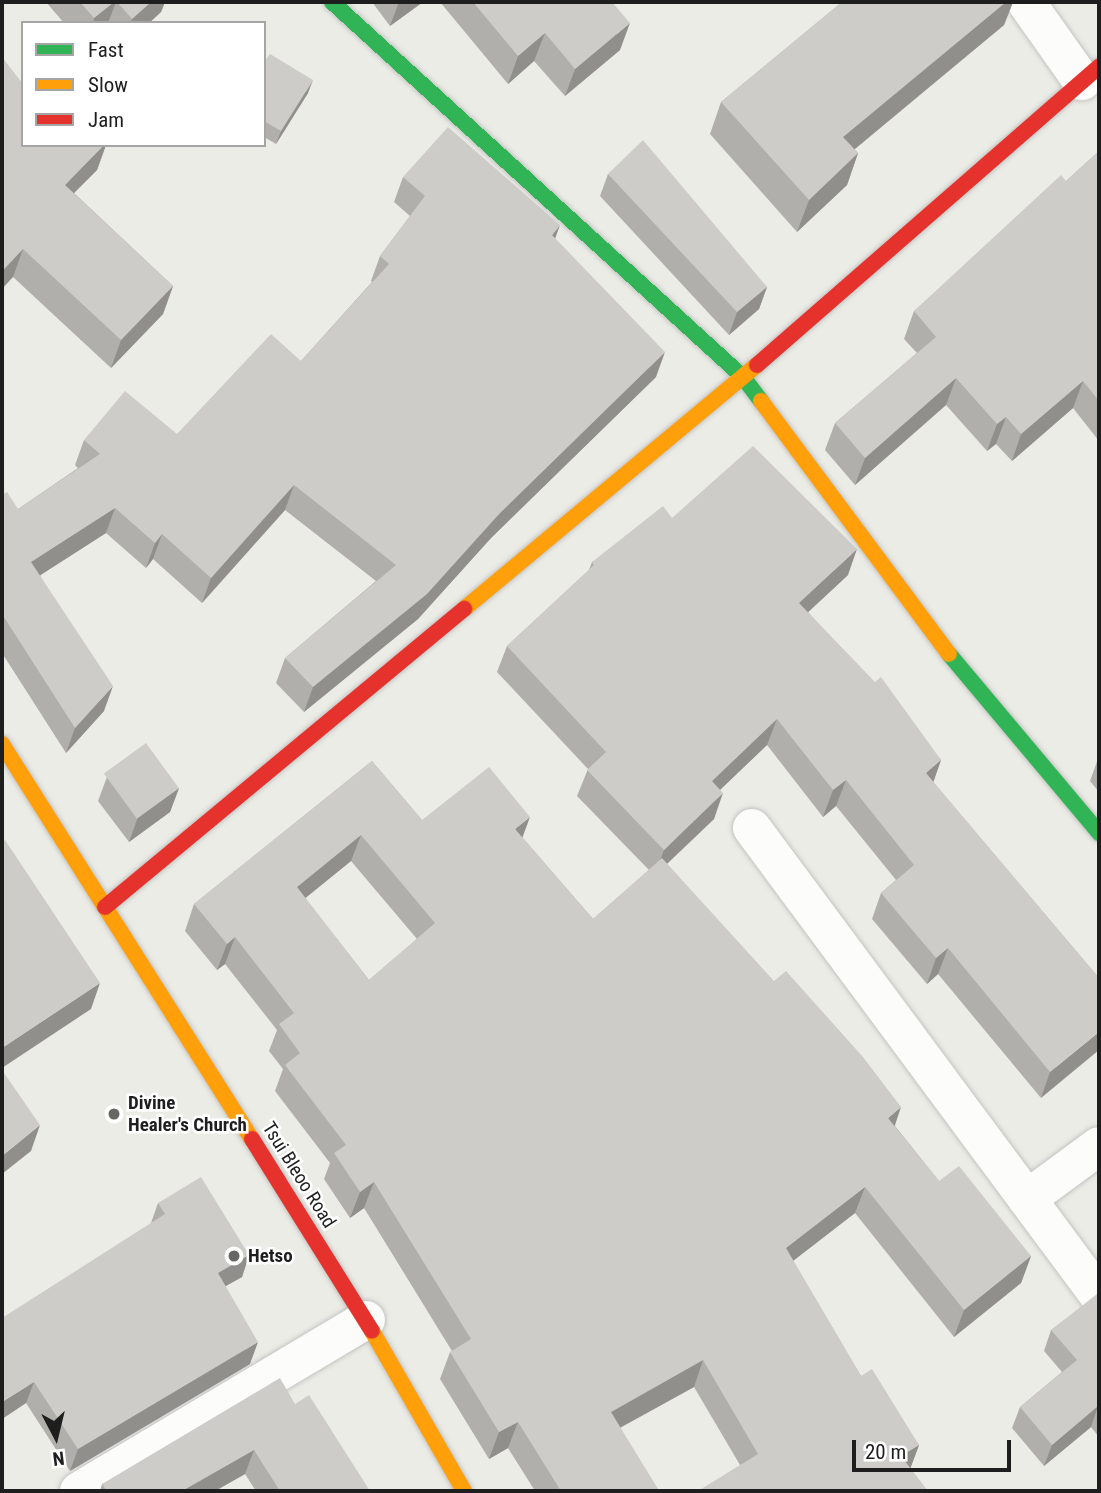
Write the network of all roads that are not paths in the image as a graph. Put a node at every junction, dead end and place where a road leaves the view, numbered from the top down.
1 (332, 2) edge
2 (1026, 2) edge
3 (1090, 74) edge
4 (743, 377) junction
5 (2, 744) edge
6 (752, 828) dead end
7 (1099, 833) edge
8 (105, 907) junction
9 (1099, 1146) edge
10 (1027, 1199) junction
11 (1099, 1296) edge
12 (366, 1320) junction
13 (79, 1491) edge
14 (464, 1491) edge

1 - 4 street
2 - 3 street
3 - 4 street
4 - 7 street
4 - 8 street
5 - 8 street, Tsui Bleoo Road
6 - 10 street
8 - 12 street, Tsui Bleoo Road
9 - 10 street
10 - 11 street
12 - 13 street
12 - 14 street, Tsui Bleoo Road

